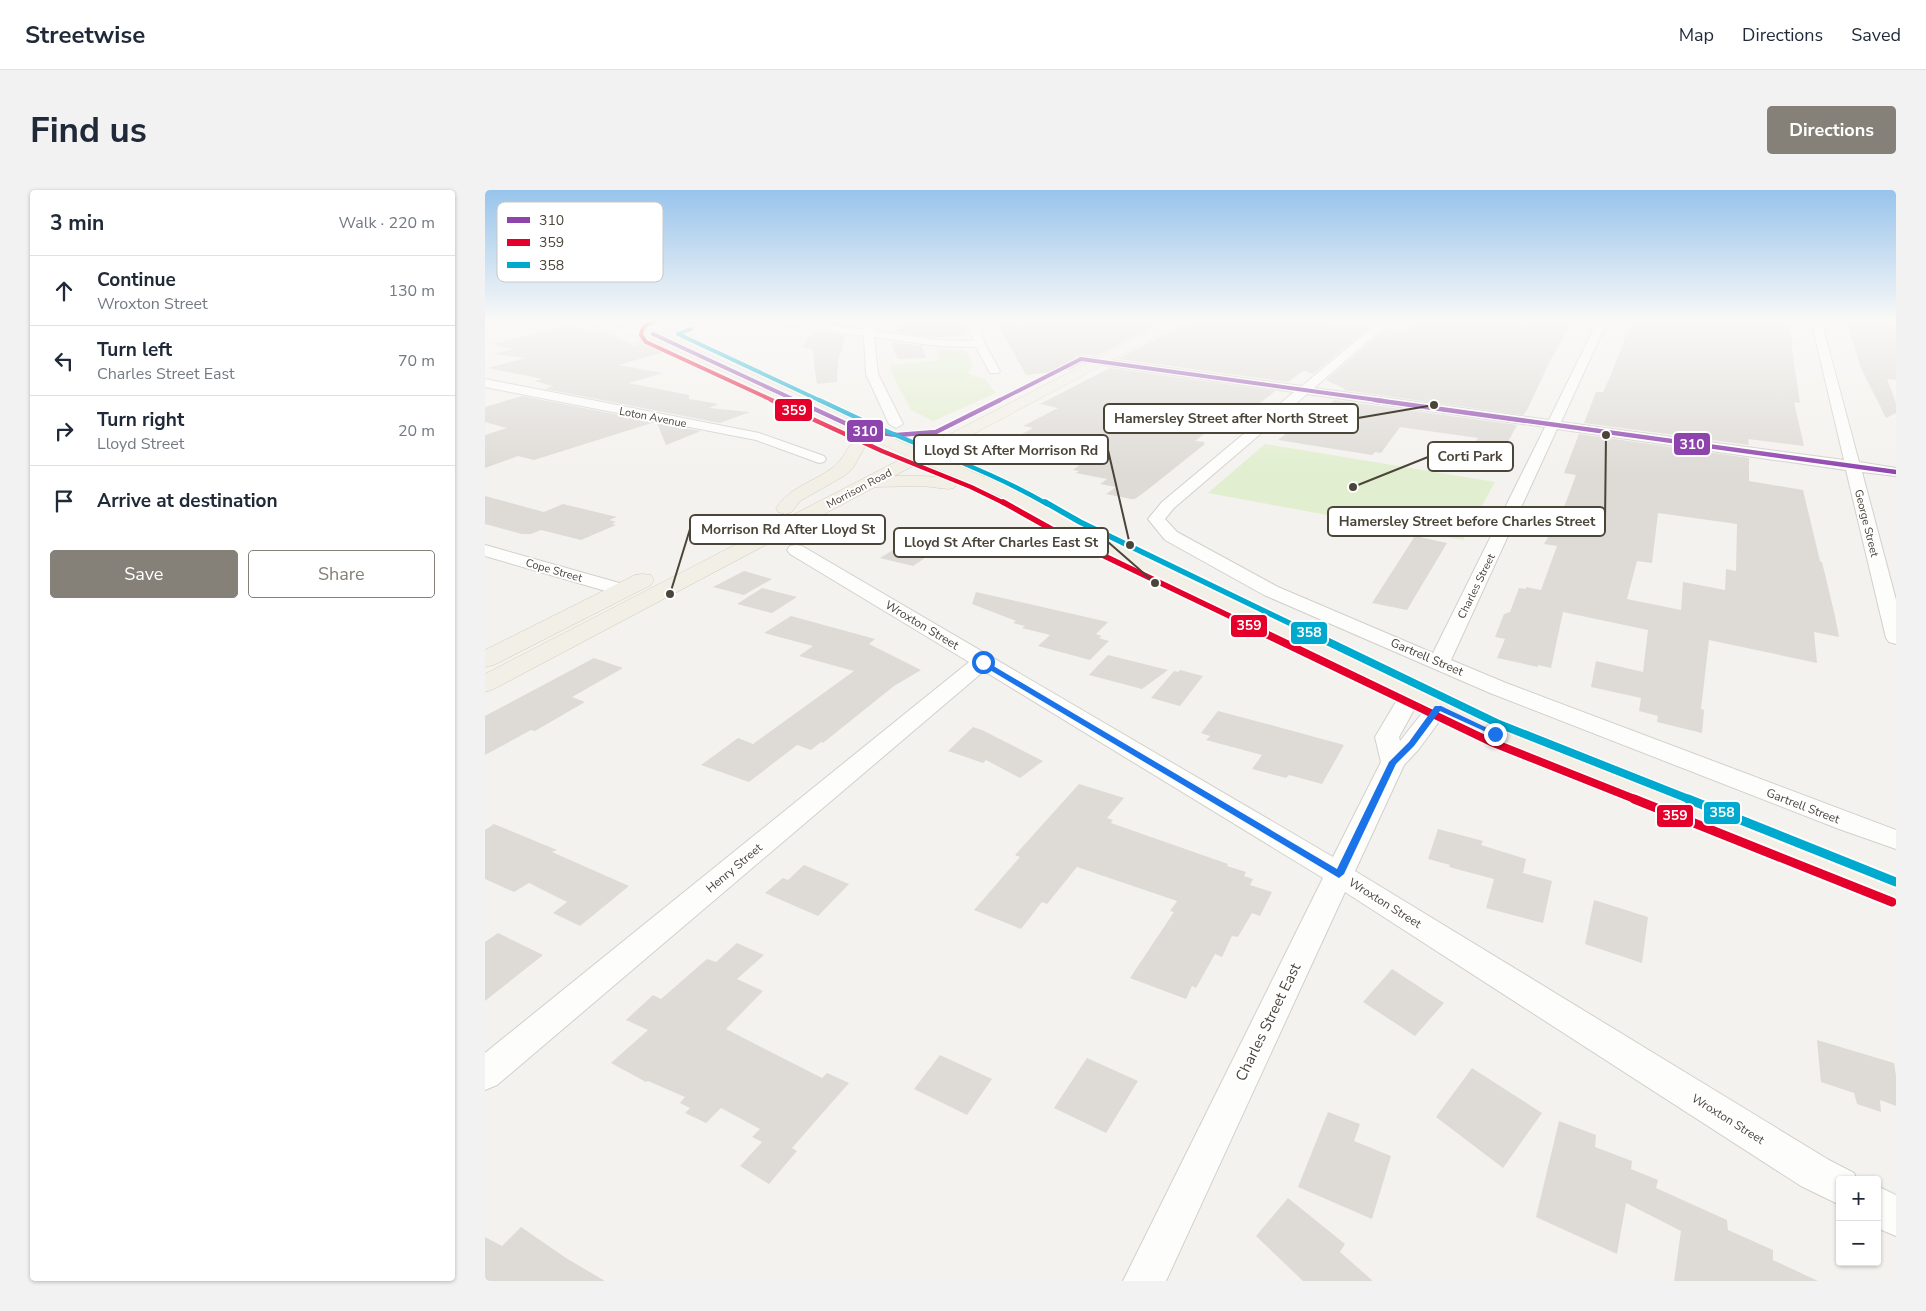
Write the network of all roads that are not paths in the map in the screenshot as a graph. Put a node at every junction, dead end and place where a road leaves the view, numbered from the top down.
1 (700, 371) edge
2 (725, 371) edge
3 (872, 371) edge
4 (1057, 371) edge
5 (1081, 371) edge
6 (1173, 371) edge
7 (1326, 371) edge
8 (1579, 371) edge
9 (1830, 371) edge
10 (485, 384) edge
11 (1305, 389) junction
12 (895, 424) dead end
13 (1554, 424) junction
14 (974, 428) junction
15 (936, 432) junction
16 (859, 439) junction
17 (902, 457) junction
18 (819, 459) dead end
19 (1853, 466) junction
20 (1896, 472) edge
21 (950, 476) junction
22 (871, 482) junction
23 (785, 508) junction
24 (485, 550) edge
25 (796, 550) dead end
26 (623, 590) junction
27 (1896, 638) edge
28 (485, 660) edge
29 (983, 662) junction
30 (1439, 662) junction
31 (485, 684) edge
32 (1411, 695) junction
33 (1438, 708) junction
34 (1393, 762) junction
35 (1896, 840) edge
36 (1339, 874) junction
37 (1896, 893) edge
38 (485, 1074) edge
39 (1836, 1184) edge
40 (1881, 1208) edge
41 (1896, 1216) edge
42 (1144, 1281) edge

1 - 16 main road
2 - 16 main road
3 - 12 street
4 - 15 main road, Morrison Road
5 - 14 main road, Morrison Road
6 - 11 street
7 - 11 street
8 - 13 street, Charles Street
9 - 19 street, George Street
10 - 18 street, Loton Avenue
11 - 13 street
11 - 30 street, Gartrell Street
13 - 19 street
13 - 30 street, Charles Street
14 - 17 main road, Morrison Road
14 - 21 main road
15 - 16 main road
15 - 17 main road, Morrison Road
16 - 17 main road
16 - 23 main road
17 - 21 main road
17 - 22 main road, Morrison Road
17 - 23 main road, Morrison Road
19 - 20 street
19 - 27 street, George Street
21 - 22 main road
21 - 32 main road
22 - 31 main road, Morrison Road
23 - 26 main road, Morrison Road
24 - 26 street, Cope Street
25 - 29 street, Wroxton Street
26 - 28 main road, Morrison Road
29 - 36 street, Wroxton Street
29 - 38 street, Henry Street
30 - 35 street, Gartrell Street
32 - 33 main road
32 - 34 street
33 - 34 street, Charles Street East
33 - 37 main road
34 - 36 street, Charles Street East
36 - 39 street, Wroxton Street
36 - 42 street, Charles Street East
40 - 41 street

